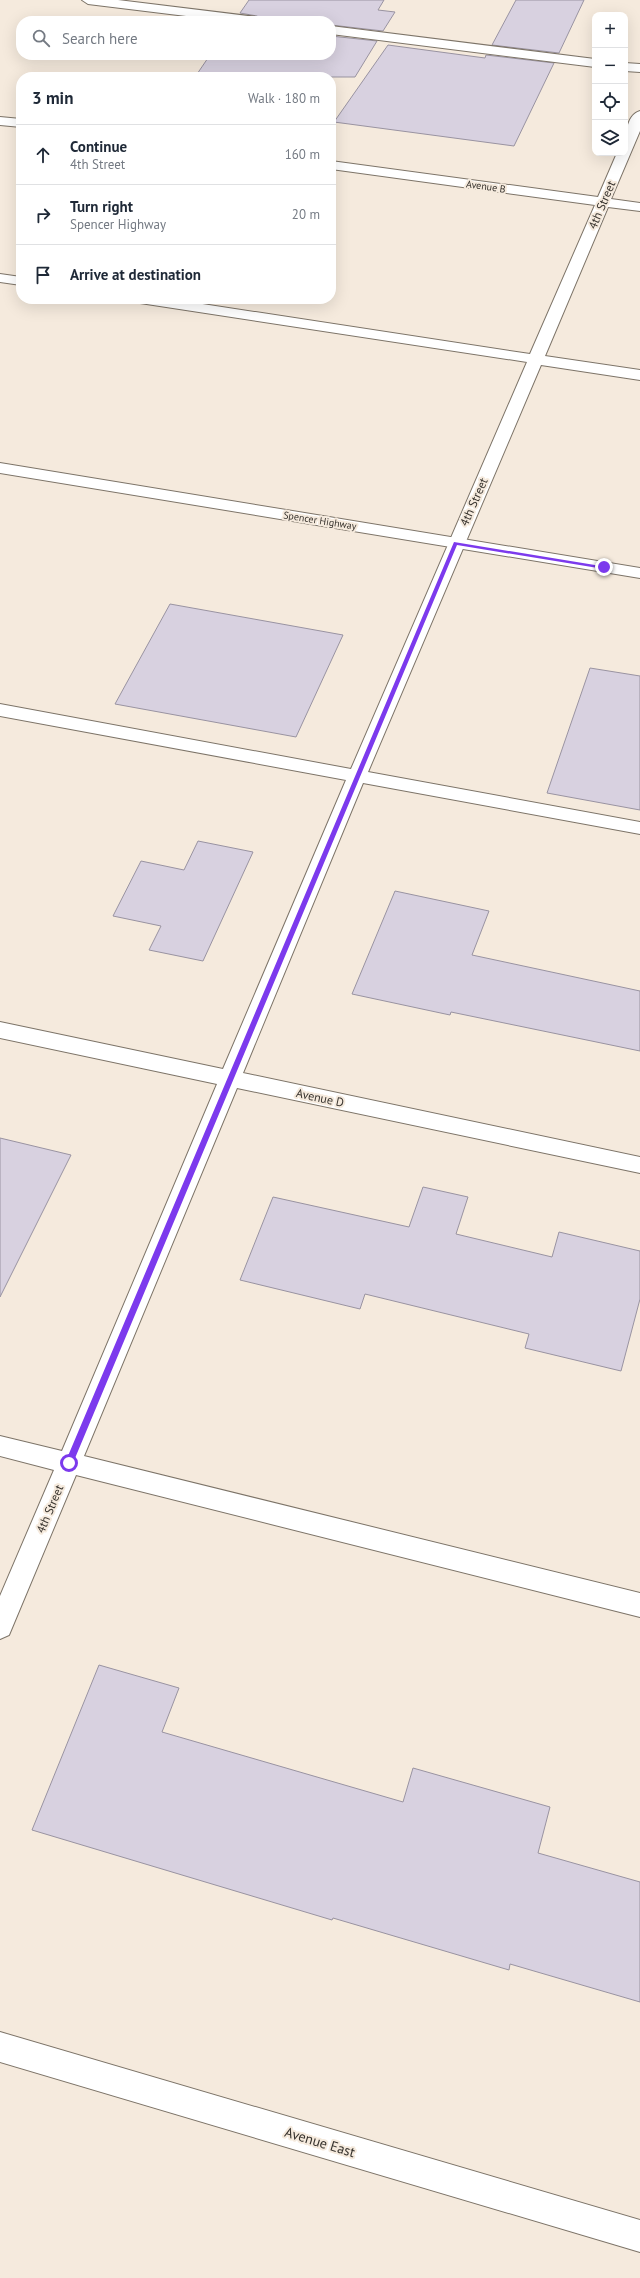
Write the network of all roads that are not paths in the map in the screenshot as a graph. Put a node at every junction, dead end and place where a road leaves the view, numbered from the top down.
1 (88, 0) edge
2 (217, 16) edge
3 (336, 31) edge
4 (592, 63) edge
5 (628, 67) edge
6 (640, 68) edge
7 (640, 115) edge
8 (0, 121) edge
9 (16, 123) edge
10 (628, 143) edge
11 (622, 156) edge
12 (336, 166) edge
13 (603, 202) junction
14 (640, 207) edge
15 (0, 278) edge
16 (16, 280) edge
17 (173, 304) edge
18 (537, 360) junction
19 (640, 376) edge
20 (0, 468) edge
21 (456, 543) junction
22 (640, 573) edge
23 (0, 710) edge
24 (357, 776) junction
25 (640, 828) edge
26 (0, 1030) edge
27 (230, 1079) junction
28 (640, 1165) edge
29 (0, 1446) edge
30 (69, 1463) junction
31 (640, 1605) edge
32 (0, 1627) edge
33 (0, 2047) edge
34 (640, 2236) edge

1 - 2 street
3 - 4 street
5 - 6 street
7 - 10 street, 4th Street
8 - 9 street
11 - 13 street, 4th Street
12 - 13 street, Avenue B
13 - 14 street, Avenue B
13 - 18 street, 4th Street
15 - 16 street
17 - 18 street
18 - 19 street
18 - 21 street, 4th Street
20 - 21 street, Spencer Highway
21 - 22 street, Spencer Highway
21 - 24 street, 4th Street
23 - 24 street
24 - 25 street
24 - 27 street, 4th Street
26 - 27 street, Avenue D
27 - 28 street, Avenue D
27 - 30 street, 4th Street
29 - 30 street
30 - 31 street
30 - 32 street, 4th Street
33 - 34 street, Avenue East

